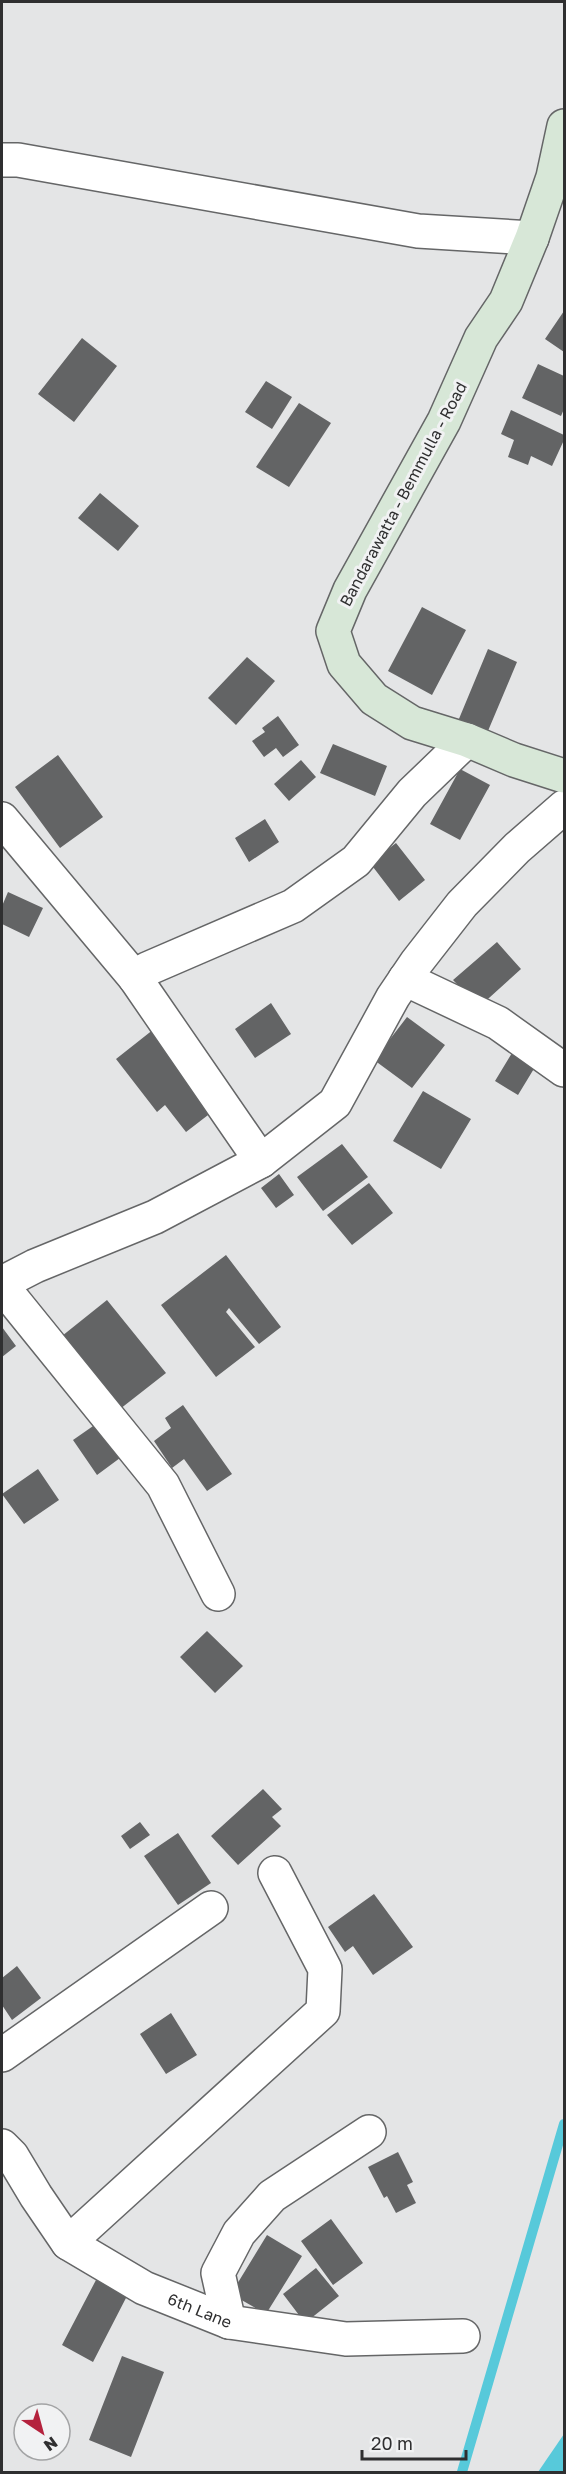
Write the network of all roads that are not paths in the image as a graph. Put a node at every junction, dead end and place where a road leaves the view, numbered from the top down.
1 (564, 126) edge
2 (7, 166) edge
3 (532, 238) junction
4 (467, 740) junction
5 (564, 776) edge
6 (564, 807) edge
7 (2, 819) edge
8 (135, 978) junction
9 (405, 979) junction
10 (564, 1070) edge
11 (261, 1161) junction
12 (2, 1285) edge
13 (218, 1594) dead end
14 (275, 1873) dead end
15 (211, 1908) dead end
16 (2, 2055) edge
17 (369, 2132) dead end
18 (2, 2146) edge
19 (68, 2243) junction
20 (229, 2322) junction
21 (463, 2336) dead end

1 - 3 street, Bandarawatta - Bemmulla - Road
2 - 3 street
3 - 4 street, Bandarawatta - Bemmulla - Road
4 - 5 street, Bandarawatta - Bemmulla - Road
4 - 8 street
6 - 9 street
7 - 8 street
8 - 11 street
9 - 10 street
9 - 11 street
11 - 12 street
12 - 13 street
14 - 19 street
15 - 16 street
17 - 20 street
18 - 19 street, 6th Lane
19 - 20 street, 6th Lane
20 - 21 street, 6th Lane

